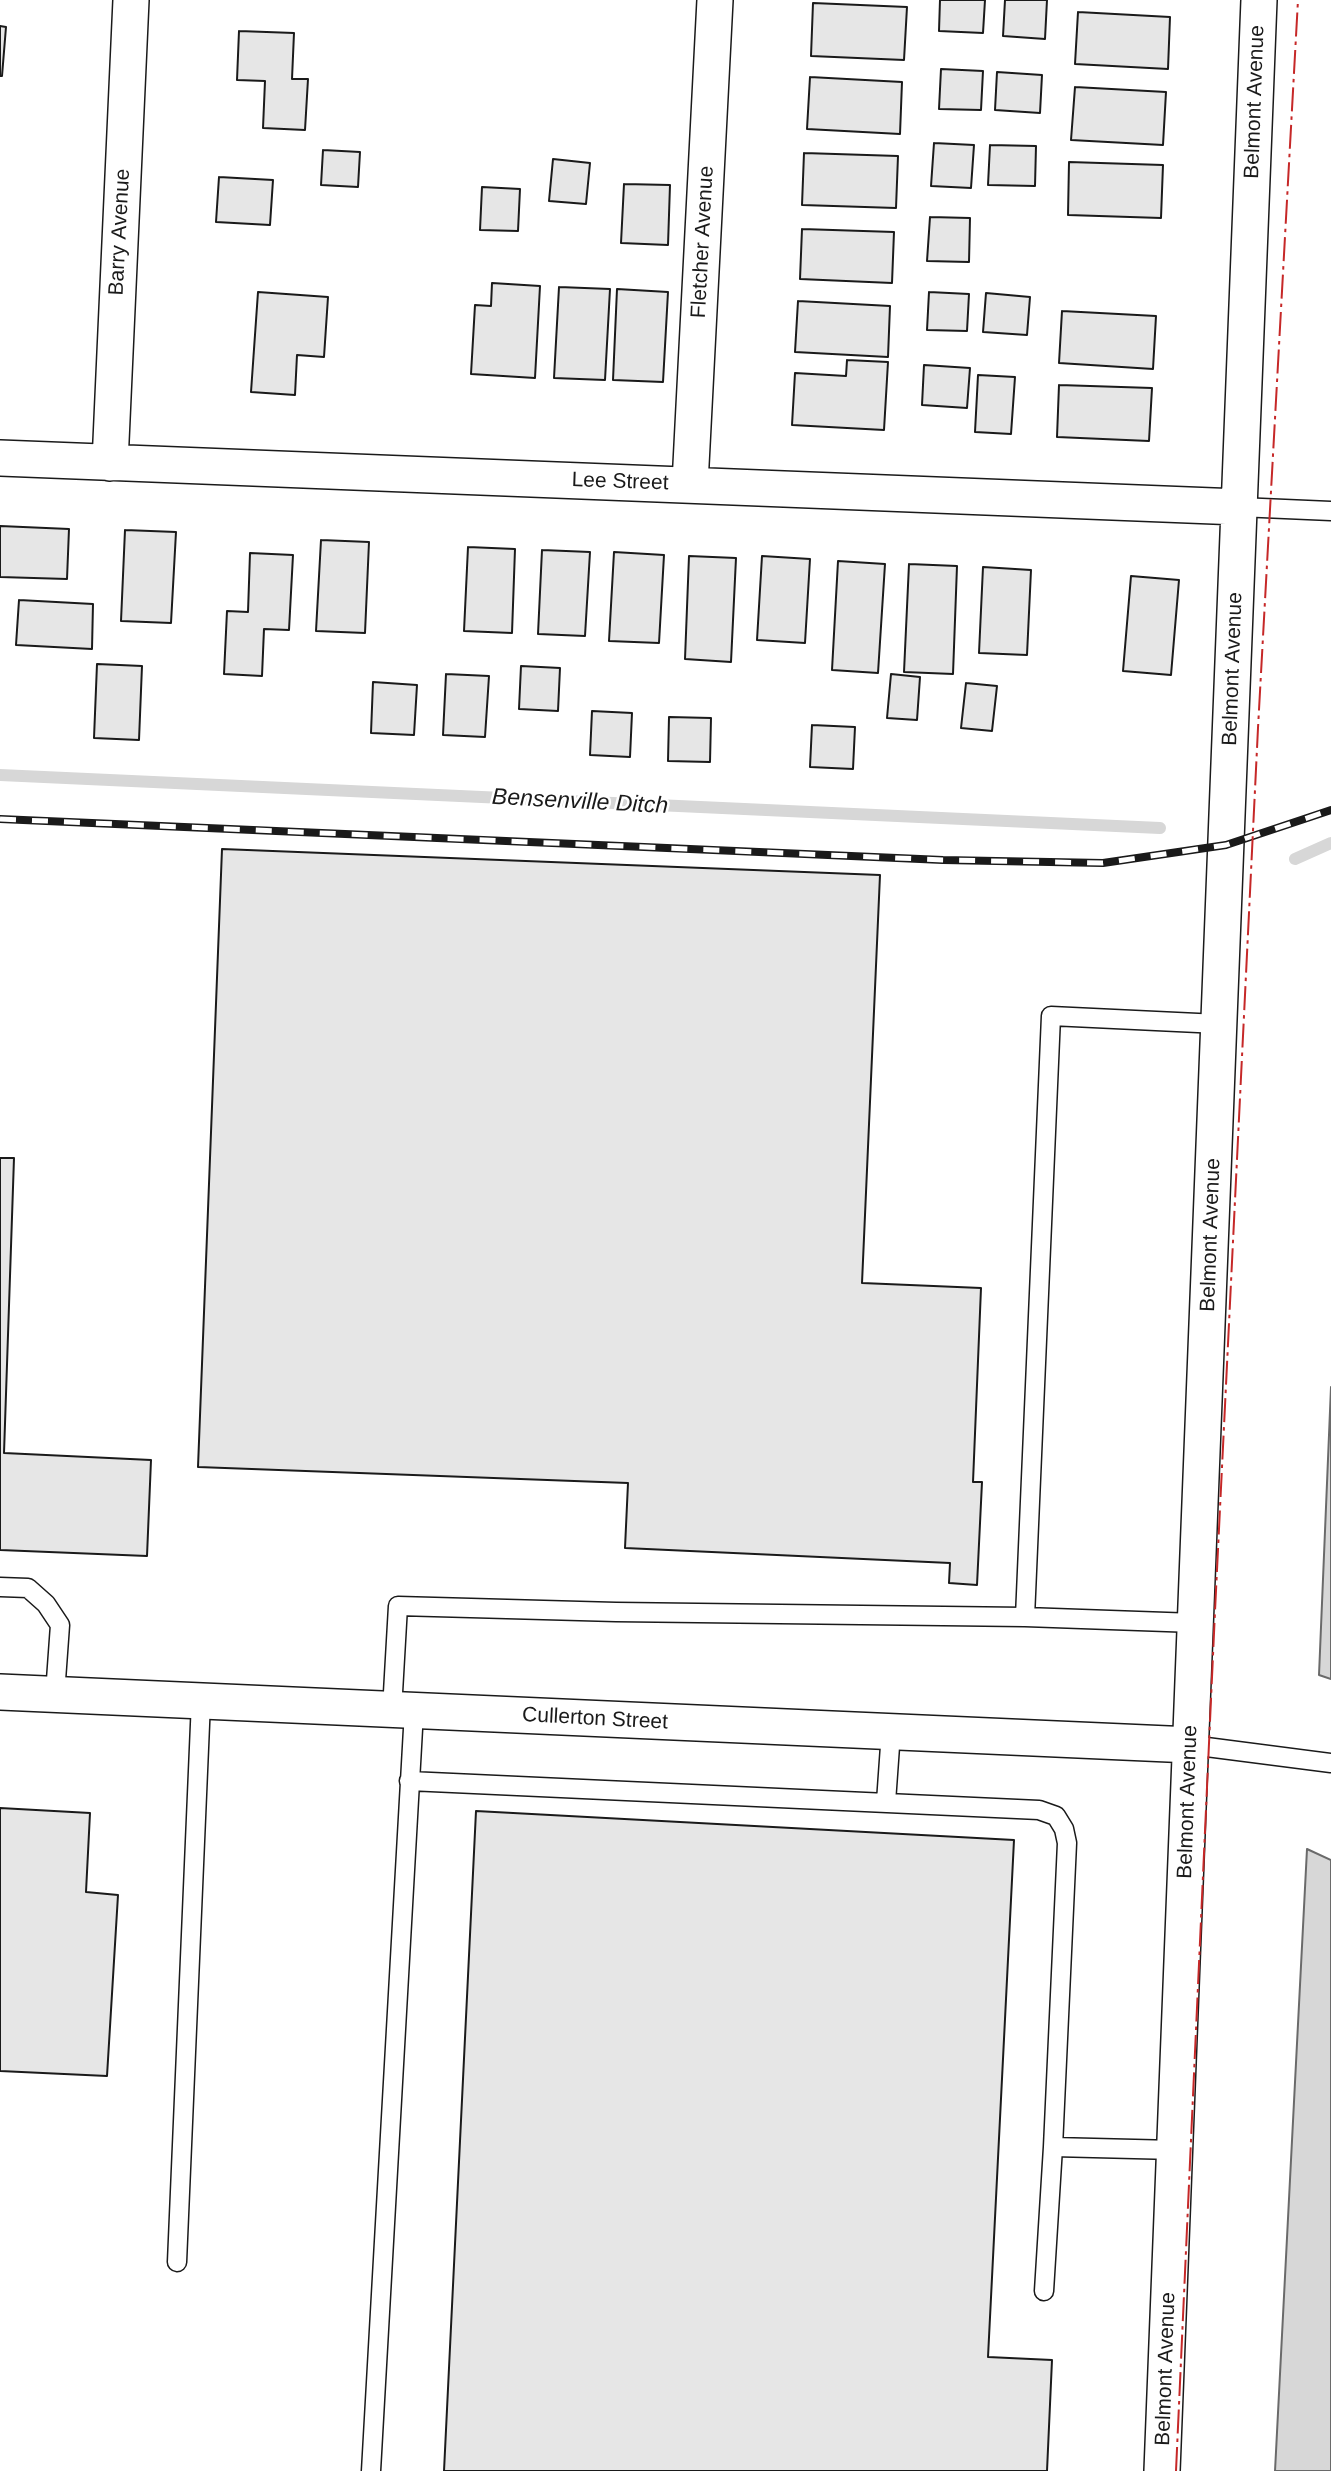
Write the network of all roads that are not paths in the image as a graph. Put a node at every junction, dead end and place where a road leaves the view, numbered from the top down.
1 (131, 0) edge
2 (715, 0) edge
3 (1259, 0) edge
4 (0, 458) edge
5 (110, 463) junction
6 (690, 484) junction
7 (1240, 507) junction
8 (1331, 511) edge
9 (1219, 1024) junction
10 (0, 1587) edge
11 (1025, 1618) junction
12 (1195, 1623) junction
13 (0, 1692) edge
14 (55, 1694) junction
15 (201, 1701) junction
16 (403, 1710) junction
17 (891, 1732) junction
18 (1191, 1745) junction
19 (1331, 1763) edge
20 (410, 1781) junction
21 (886, 1802) junction
22 (1053, 2147) junction
23 (1175, 2150) junction
24 (177, 2262) dead end
25 (1044, 2291) dead end
26 (371, 2471) edge
27 (1162, 2471) edge

1 - 5 street, Barry Avenue
2 - 6 street, Fletcher Avenue
3 - 7 street, Belmont Avenue
4 - 5 street, Lee Street
5 - 6 street, Lee Street
6 - 7 street, Lee Street
7 - 8 lane
7 - 9 street, Belmont Avenue
9 - 11 lane
9 - 12 street, Belmont Avenue
10 - 14 lane
11 - 12 lane
11 - 16 lane
12 - 18 street, Belmont Avenue
13 - 14 street, Cullerton Street
14 - 15 street, Cullerton Street
15 - 16 street, Cullerton Street
15 - 24 lane
16 - 17 street, Cullerton Street
16 - 20 lane
17 - 18 street, Cullerton Street
17 - 21 lane
18 - 19 lane
18 - 23 street, Belmont Avenue
20 - 21 lane
20 - 26 lane
21 - 22 lane
22 - 23 lane
22 - 25 lane
23 - 27 street, Belmont Avenue

